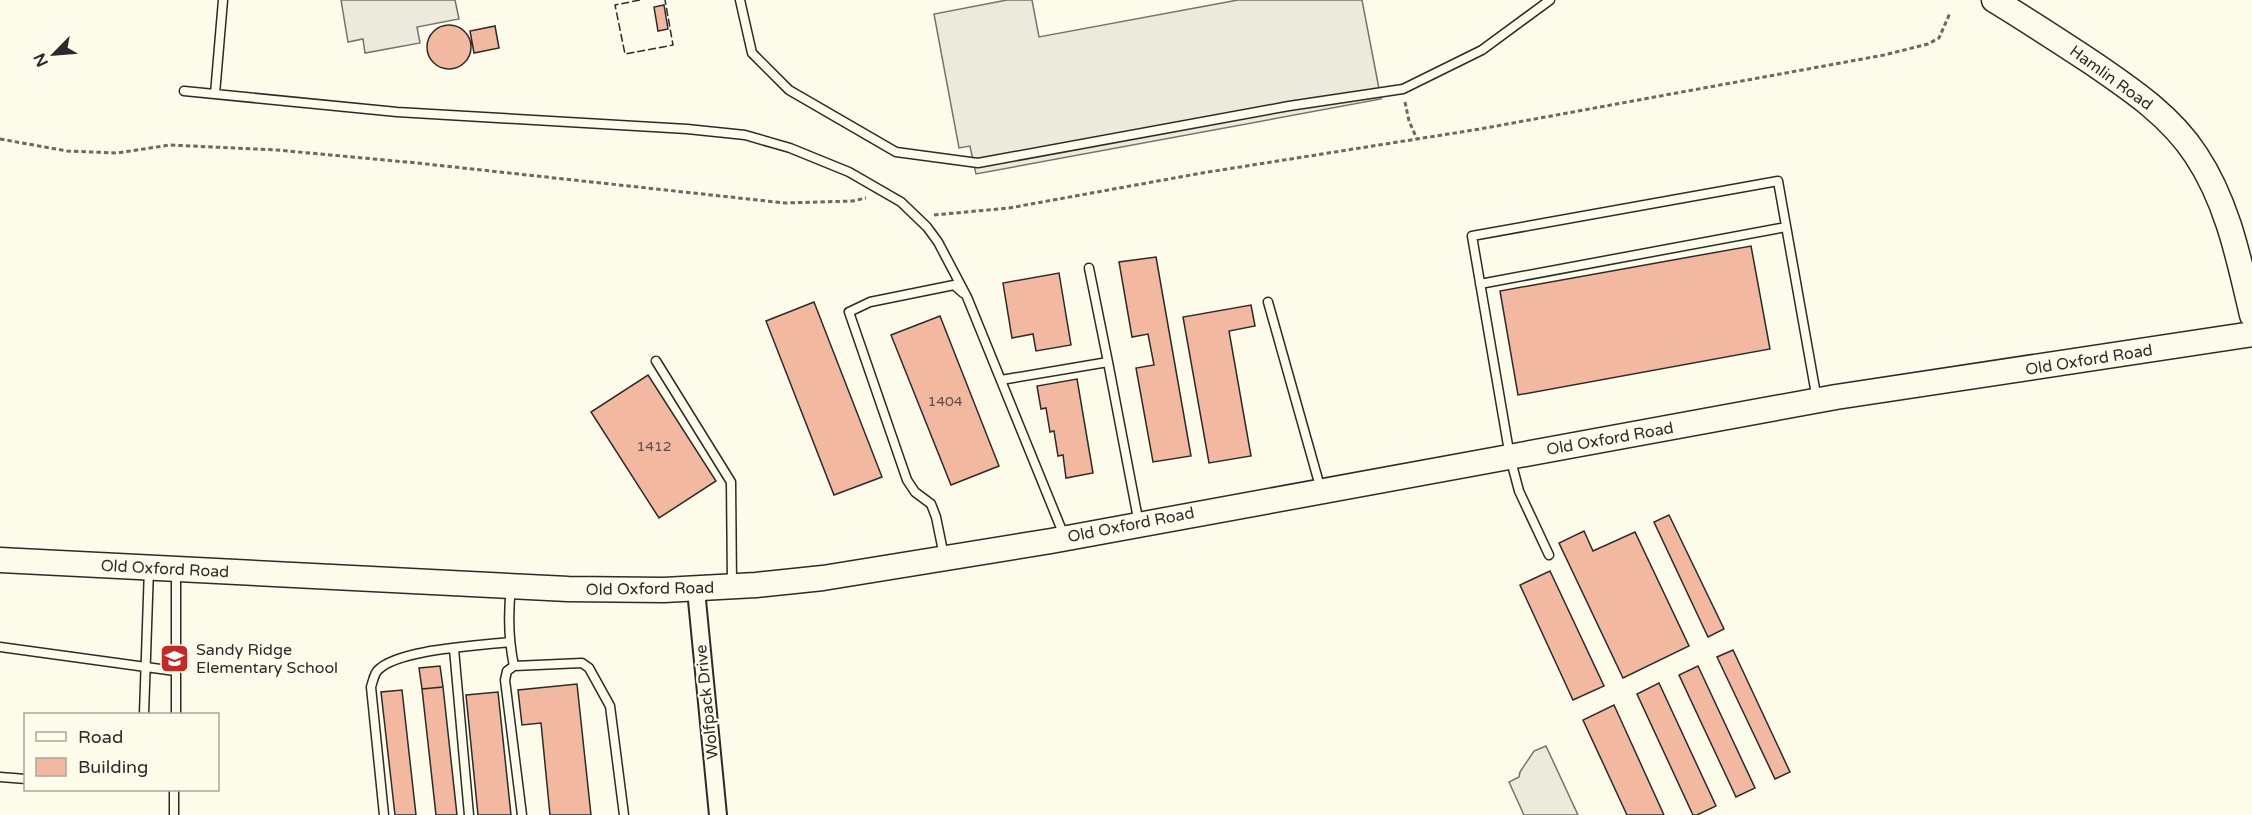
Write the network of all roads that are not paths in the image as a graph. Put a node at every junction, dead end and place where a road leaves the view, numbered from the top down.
1 (223, 0) edge
2 (740, 0) edge
3 (1550, 0) edge
4 (1994, 0) edge
5 (184, 91) dead end
6 (215, 94) junction
7 (1786, 227) junction
8 (1089, 268) dead end
9 (1480, 284) junction
10 (967, 297) junction
11 (1268, 302) dead end
12 (2252, 315) edge
13 (2252, 334) edge
14 (656, 361) dead end
15 (1108, 362) junction
16 (1001, 380) junction
17 (1818, 401) junction
18 (1510, 457) junction
19 (1321, 490) junction
20 (1139, 524) junction
21 (1065, 538) junction
22 (1549, 555) dead end
23 (945, 559) junction
24 (0, 560) edge
25 (149, 568) junction
26 (176, 570) junction
27 (511, 586) junction
28 (732, 587) junction
29 (696, 590) junction
30 (509, 642) junction
31 (0, 647) edge
32 (454, 649) junction
33 (514, 666) junction
34 (144, 667) junction
35 (175, 671) junction
36 (144, 713) edge
37 (176, 713) edge
38 (0, 777) edge
39 (24, 779) edge
40 (174, 794) edge
41 (174, 815) edge
42 (384, 815) edge
43 (469, 815) edge
44 (522, 815) edge
45 (624, 815) edge
46 (718, 815) edge

1 - 6 lane
2 - 3 lane
4 - 12 street, Hamlin Road
5 - 6 lane
6 - 10 lane
7 - 9 lane
7 - 9 lane
7 - 17 lane
8 - 15 lane
9 - 18 lane
10 - 16 lane
10 - 23 lane
11 - 19 lane
13 - 17 street, Old Oxford Road
14 - 28 lane
15 - 16 lane
15 - 20 lane
16 - 21 lane
17 - 18 street, Old Oxford Road
18 - 19 street, Old Oxford Road
18 - 22 lane
19 - 20 street, Old Oxford Road
20 - 21 street, Old Oxford Road
21 - 23 street, Old Oxford Road
23 - 28 street, Old Oxford Road
24 - 25 street, Old Oxford Road
25 - 26 street, Old Oxford Road
25 - 34 lane
26 - 27 street, Old Oxford Road
26 - 35 lane
27 - 29 street, Old Oxford Road
27 - 30 lane
28 - 29 street, Old Oxford Road
29 - 46 street, Wolfpack Drive
30 - 32 lane
30 - 33 lane
31 - 34 lane
32 - 42 lane
32 - 43 lane
33 - 44 lane
33 - 45 lane
34 - 35 lane
34 - 36 lane
35 - 37 lane
38 - 39 lane
40 - 41 lane

